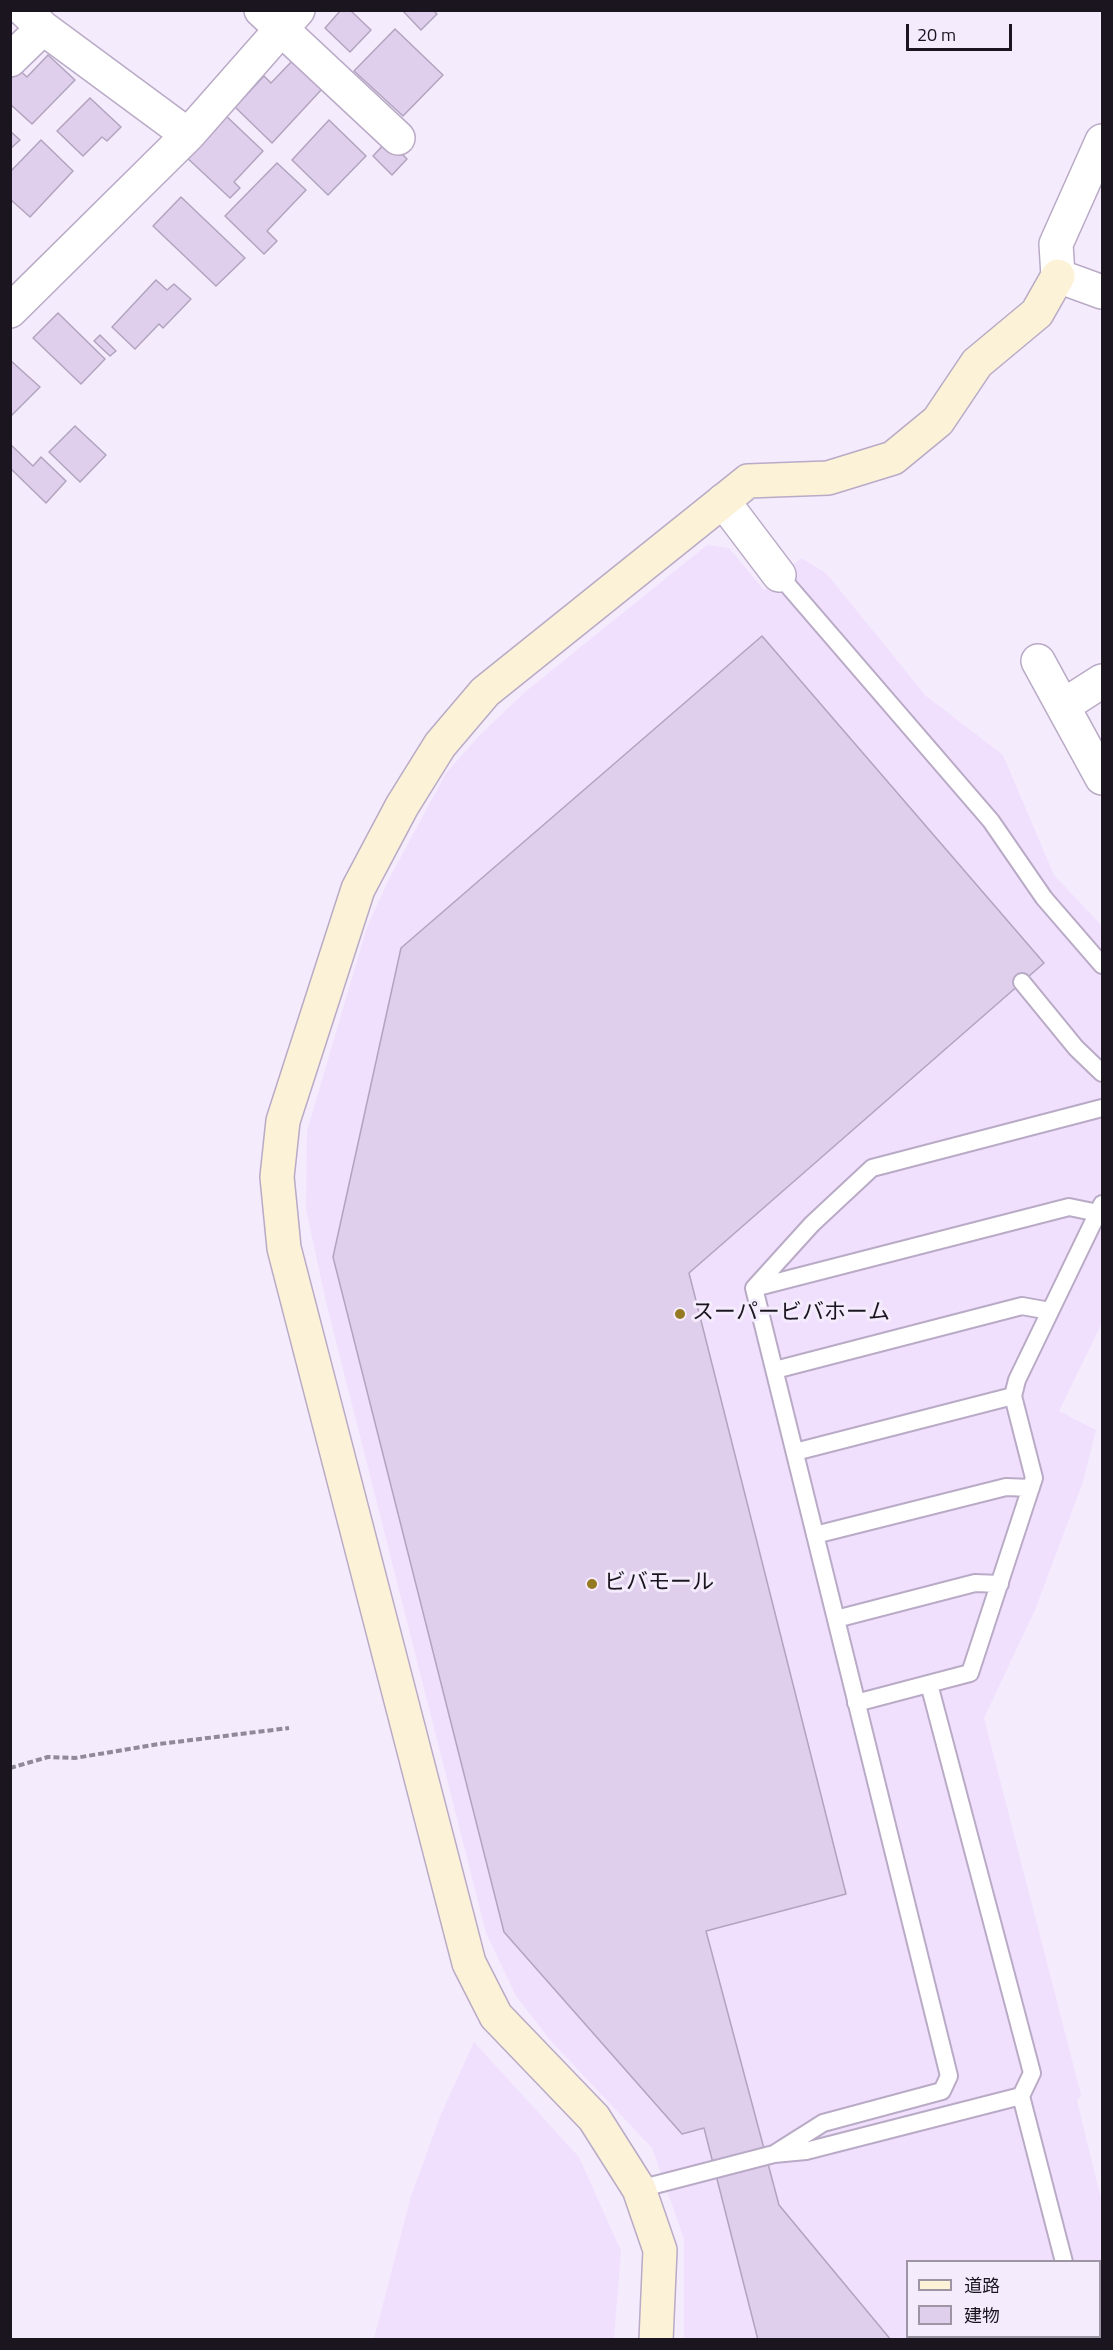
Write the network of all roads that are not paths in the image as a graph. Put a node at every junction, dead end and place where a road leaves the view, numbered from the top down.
1 (279, 17) edge
2 (33, 19) edge
3 (10, 60) edge
4 (188, 135) junction
5 (398, 138) dead end
6 (1102, 141) edge
7 (1058, 276) junction
8 (1102, 292) edge
9 (10, 311) edge
10 (723, 501) junction
11 (779, 575) joint
12 (1038, 661) dead end
13 (1102, 681) edge
14 (1063, 706) junction
15 (1102, 778) edge
16 (1102, 965) edge
17 (1022, 982) dead end
18 (1102, 1072) edge
19 (1102, 1108) edge
20 (1100, 1208) edge
21 (754, 1287) junction
22 (1050, 1311) junction
23 (775, 1370) junction
24 (1013, 1396) junction
25 (795, 1452) junction
26 (1031, 1488) junction
27 (815, 1535) junction
28 (1000, 1584) junction
29 (836, 1619) junction
30 (929, 1684) junction
31 (856, 1703) junction
32 (1021, 2096) junction
33 (774, 2154) junction
34 (639, 2189) junction
35 (1063, 2260) edge
36 (656, 2340) edge

1 - 4 street
1 - 5 street
2 - 3 street
2 - 4 street
4 - 9 street
6 - 7 street
7 - 8 street
7 - 10 street
10 - 11 street
10 - 34 street
11 - 16 lane
12 - 14 street
13 - 14 street
14 - 15 street
17 - 18 lane
19 - 21 lane
20 - 21 lane
20 - 22 lane
21 - 23 lane
22 - 23 lane
22 - 24 lane
23 - 25 lane
24 - 25 lane
24 - 26 lane
25 - 27 lane
26 - 27 lane
26 - 28 lane
27 - 29 lane
28 - 29 lane
28 - 30 lane
29 - 31 lane
30 - 31 lane
30 - 32 lane
31 - 33 lane
32 - 33 lane
32 - 35 lane
33 - 34 lane
34 - 36 street

